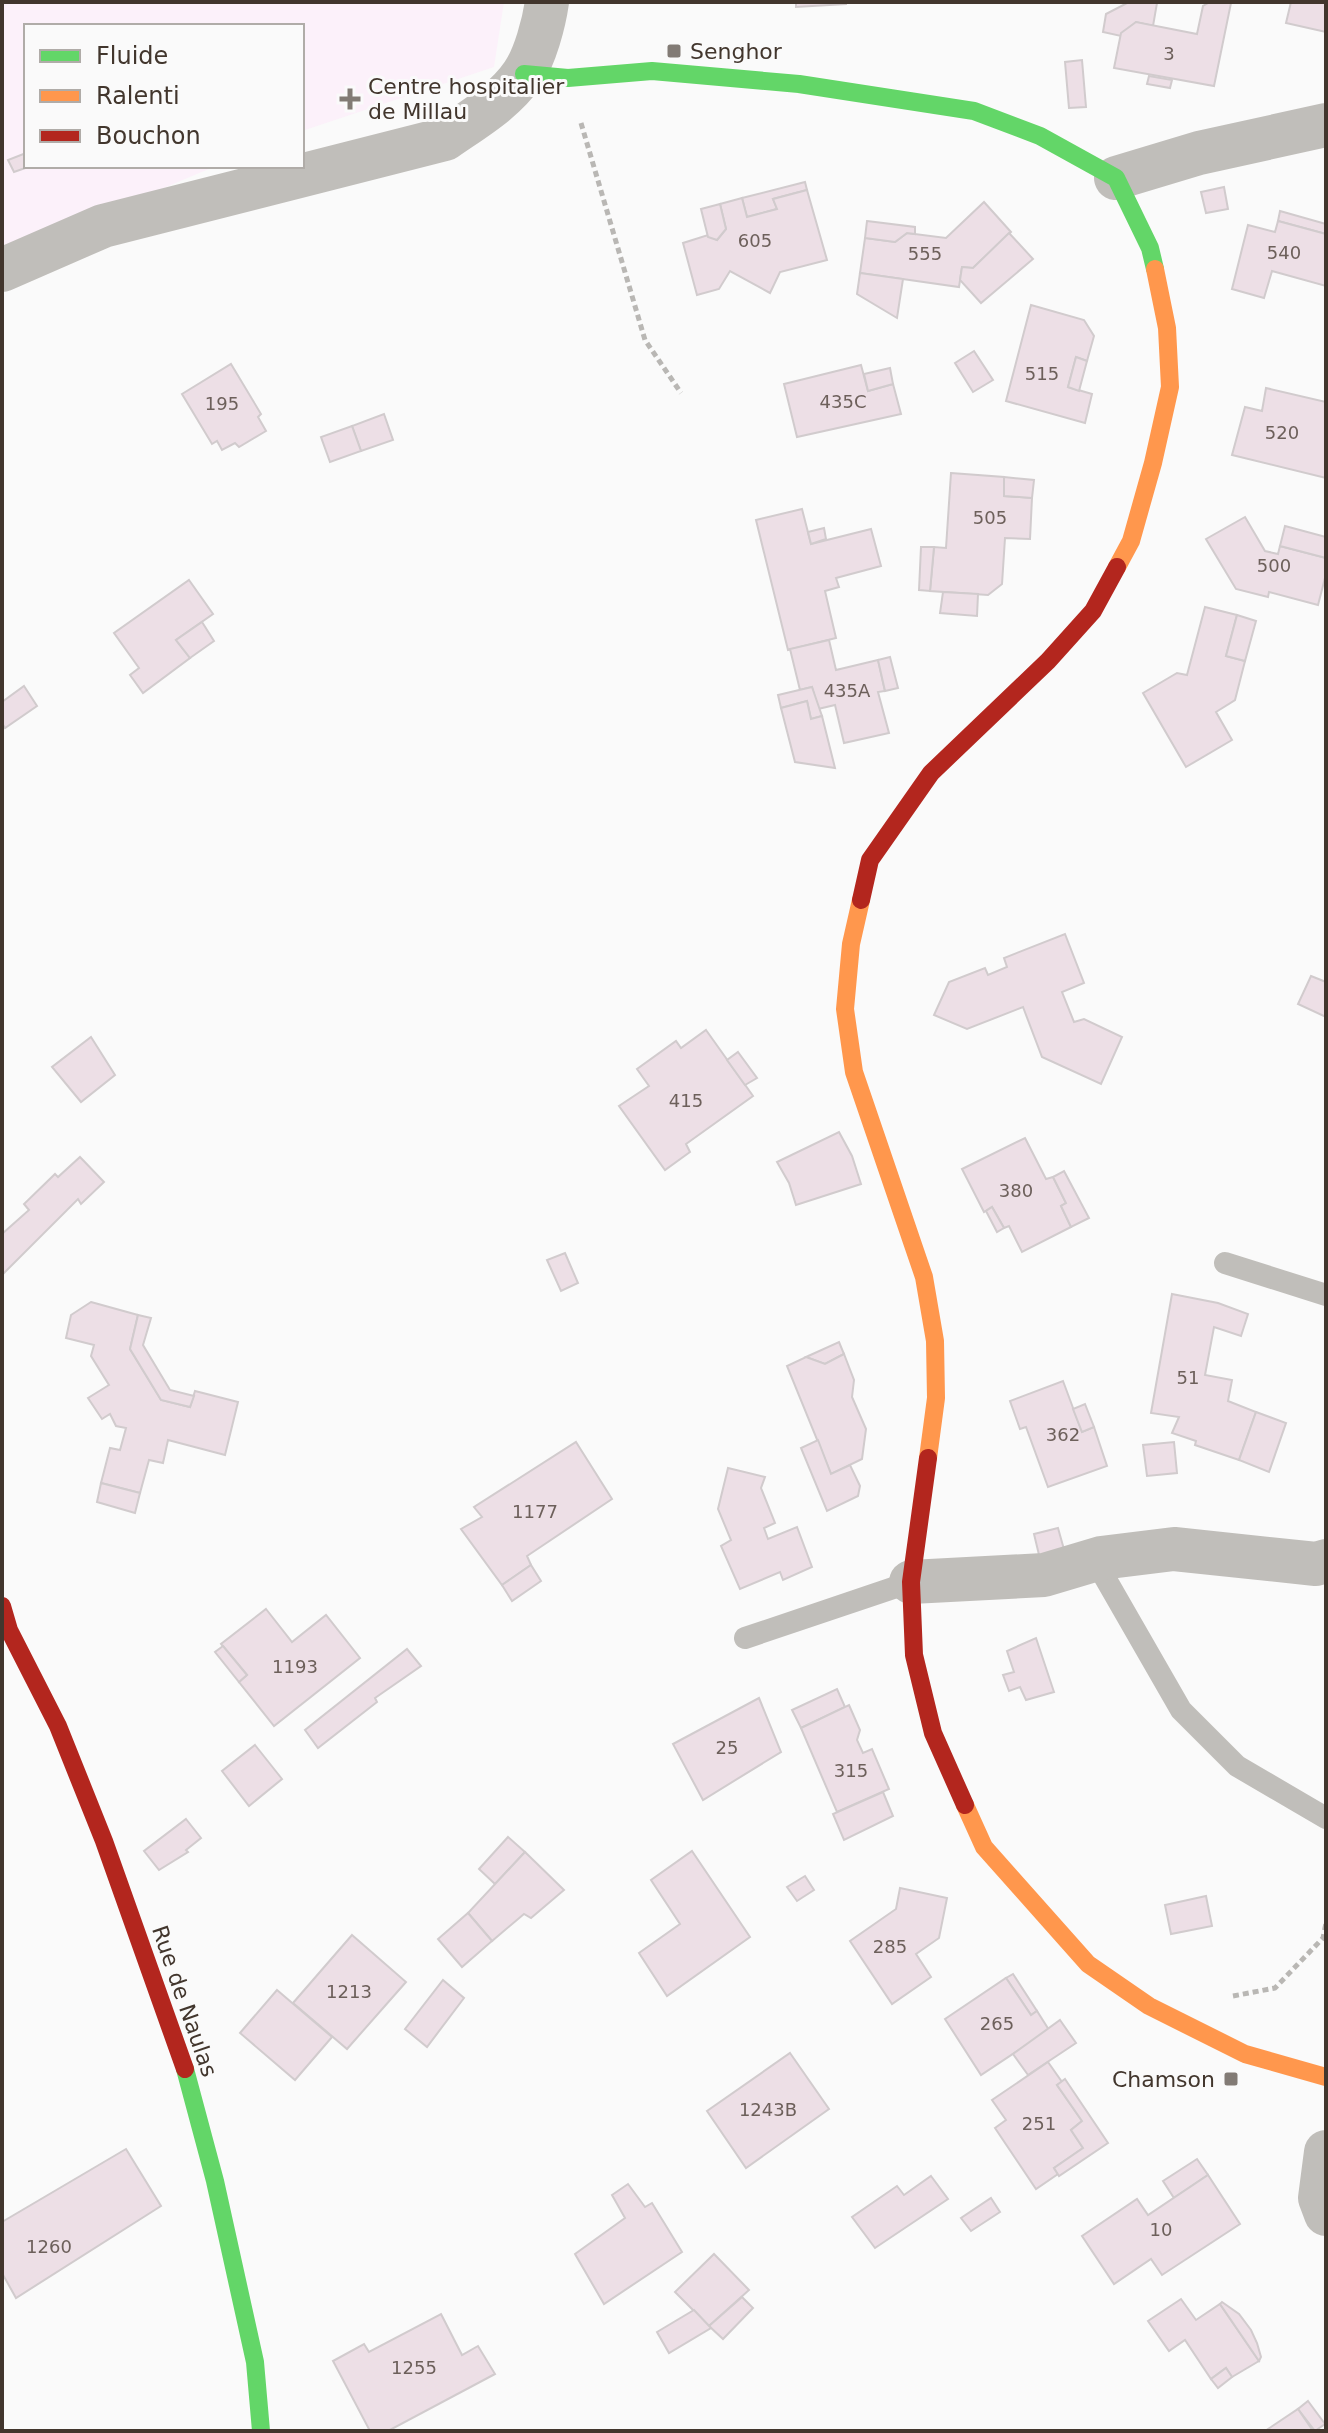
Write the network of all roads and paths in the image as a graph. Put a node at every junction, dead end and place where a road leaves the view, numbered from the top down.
1 (547, 2) edge
2 (524, 74) junction
3 (568, 78) junction
4 (1326, 125) edge
5 (1116, 178) junction
6 (2, 270) edge
7 (681, 393) dead end
8 (1225, 1263) dead end
9 (1326, 1295) edge
10 (1101, 1558) junction
11 (1326, 1561) edge
12 (911, 1582) junction
13 (2, 1606) edge
14 (745, 1638) dead end
15 (1326, 1818) edge
16 (1326, 1923) edge
17 (1325, 1938) edge
18 (1184, 2024) junction
19 (1326, 2077) edge
20 (1326, 2152) edge
21 (1326, 2214) edge
22 (261, 2431) edge

1 - 2 street
2 - 3 street
2 - 6 street
3 - 5 street
3 - 7 path
4 - 5 street
5 - 12 street
8 - 9 lane
10 - 11 street
10 - 12 street
10 - 15 lane
12 - 14 lane
12 - 18 street
13 - 22 street, Rue de Naulas
16 - 17 path
17 - 18 path
18 - 19 street
20 - 21 street

